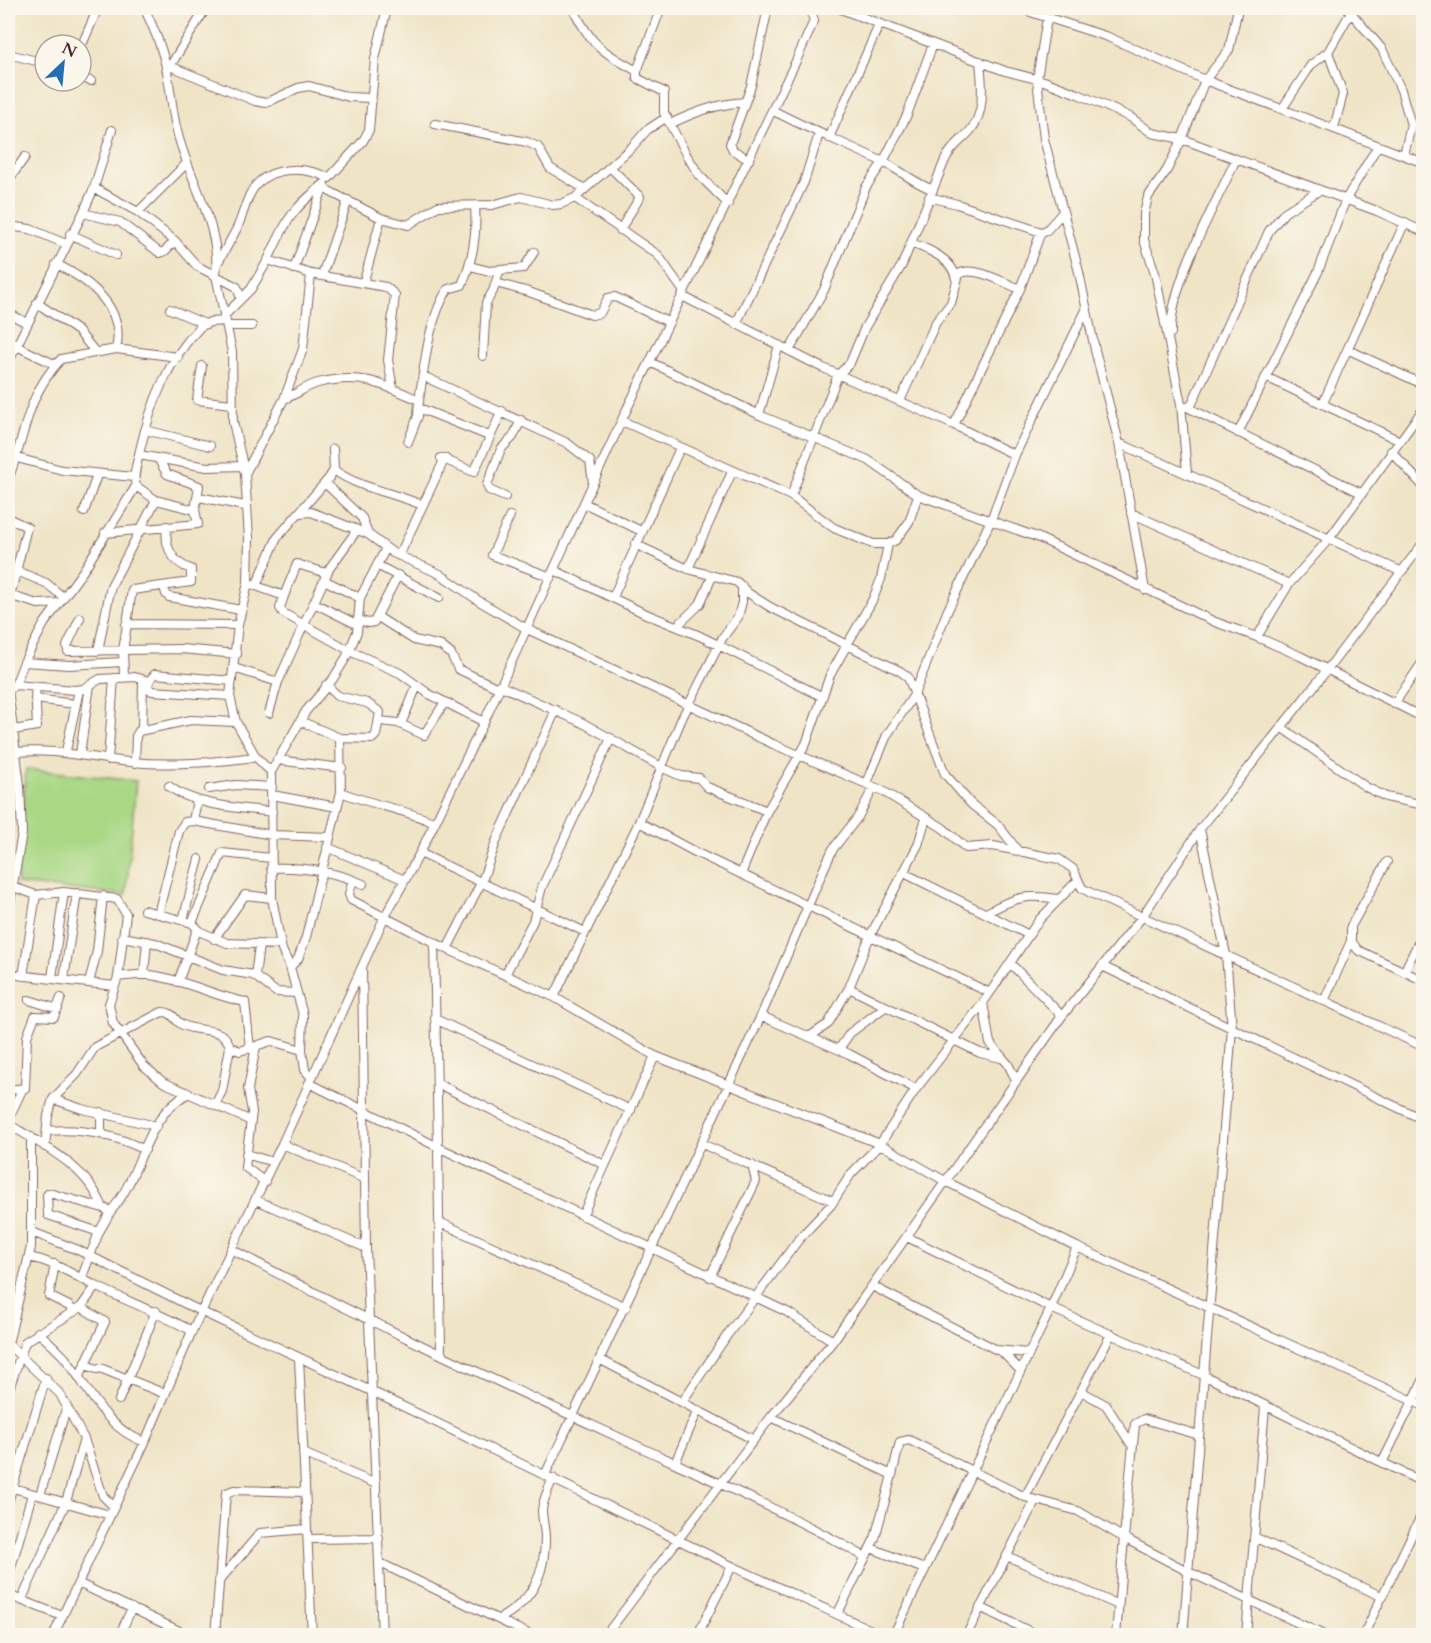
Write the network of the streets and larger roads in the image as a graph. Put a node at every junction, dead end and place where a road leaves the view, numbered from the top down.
1 (98, 8) edge
2 (144, 8) edge
3 (206, 8) edge
4 (387, 8) edge
5 (573, 8) edge
6 (661, 8) edge
7 (768, 8) edge
8 (810, 8) edge
9 (819, 8) edge
10 (838, 8) edge
11 (1018, 8) edge
12 (1046, 8) edge
13 (1238, 8) edge
14 (1032, 10) edge
15 (1349, 10) edge
16 (1045, 18) junction
17 (814, 21) junction
18 (879, 25) junction
19 (87, 33) edge
20 (933, 44) junction
21 (1328, 52) junction
22 (8, 54) edge
23 (33, 60) edge
24 (980, 61) junction
25 (169, 69) junction
26 (637, 71) junction
27 (1037, 79) junction
28 (1205, 80) junction
29 (371, 98) junction
30 (745, 102) junction
31 (1282, 109) junction
32 (772, 110) junction
33 (669, 121) junction
34 (435, 124) dead end
35 (1334, 128) junction
36 (112, 130) dead end
37 (819, 134) junction
38 (829, 138) junction
39 (1182, 139) junction
40 (1377, 147) junction
41 (1404, 155) junction
42 (25, 157) dead end
43 (1236, 159) junction
44 (748, 160) junction
45 (883, 162) junction
46 (187, 163) junction
47 (1424, 163) edge
48 (610, 167) junction
49 (11, 169) edge
50 (8, 181) edge
51 (325, 183) junction
52 (94, 188) junction
53 (585, 189) junction
54 (1320, 190) junction
55 (930, 193) junction
56 (575, 198) junction
57 (1347, 199) junction
58 (348, 200) junction
59 (728, 204) junction
60 (475, 207) junction
61 (138, 212) junction
62 (83, 213) junction
63 (1062, 213) junction
64 (381, 219) junction
65 (1405, 222) junction
66 (8, 226) edge
67 (620, 230) junction
68 (1041, 232) junction
69 (1424, 232) edge
70 (70, 234) junction
71 (175, 241) junction
72 (910, 243) junction
73 (66, 244) junction
74 (534, 252) dead end
75 (116, 255) dead end
76 (268, 260) junction
77 (56, 264) junction
78 (217, 265) junction
79 (470, 266) junction
80 (294, 269) junction
81 (500, 269) junction
82 (311, 274) junction
83 (216, 275) junction
84 (322, 275) junction
85 (956, 279) junction
86 (364, 281) junction
87 (496, 283) junction
88 (1020, 289) junction
89 (683, 294) junction
90 (241, 299) junction
91 (37, 303) junction
92 (1088, 308) junction
93 (170, 309) dead end
94 (8, 313) edge
95 (225, 321) junction
96 (668, 322) junction
97 (27, 323) junction
98 (205, 324) junction
99 (736, 324) junction
100 (252, 326) dead end
101 (12, 344) edge
102 (778, 345) junction
103 (116, 349) junction
104 (1349, 350) junction
105 (789, 351) junction
106 (1172, 351) junction
107 (96, 353) junction
108 (483, 356) dead end
109 (178, 357) junction
110 (650, 362) junction
111 (8, 363) edge
112 (56, 365) junction
113 (202, 366) dead end
114 (838, 375) junction
115 (423, 376) junction
116 (1266, 377) junction
117 (1424, 385) edge
118 (393, 389) junction
119 (284, 399) junction
120 (900, 401) junction
121 (1323, 403) junction
122 (232, 404) junction
123 (419, 404) junction
124 (1185, 406) junction
125 (1424, 408) edge
126 (502, 411) junction
127 (759, 415) junction
128 (521, 420) junction
129 (622, 421) junction
130 (954, 424) junction
131 (145, 430) junction
132 (1238, 433) junction
133 (489, 436) junction
134 (812, 438) junction
135 (1398, 441) junction
136 (408, 442) dead end
137 (1119, 443) junction
138 (210, 446) dead end
139 (680, 448) junction
140 (333, 449) dead end
141 (1391, 451) junction
142 (139, 455) junction
143 (1015, 455) junction
144 (17, 458) junction
145 (159, 460) junction
146 (244, 470) junction
147 (334, 470) junction
148 (732, 472) junction
149 (1186, 473) junction
150 (97, 475) junction
151 (8, 478) edge
152 (135, 481) junction
153 (325, 483) junction
154 (593, 485) junction
155 (1424, 487) edge
156 (1361, 493) junction
157 (918, 495) junction
158 (791, 496) junction
159 (199, 497) junction
160 (505, 497) dead end
161 (156, 500) junction
162 (584, 503) junction
163 (422, 505) junction
164 (245, 506) junction
165 (195, 510) junction
166 (84, 512) dead end
167 (301, 513) junction
168 (1131, 513) junction
169 (510, 516) dead end
170 (8, 518) edge
171 (991, 520) junction
172 (167, 526) junction
173 (142, 530) junction
174 (357, 530) junction
175 (641, 531) junction
176 (105, 533) junction
177 (368, 534) junction
178 (1329, 539) junction
179 (1424, 542) edge
180 (635, 544) junction
181 (888, 544) junction
182 (386, 548) junction
183 (399, 556) junction
184 (377, 565) junction
185 (688, 569) junction
186 (17, 572) junction
187 (1401, 572) junction
188 (552, 574) junction
189 (398, 575) junction
190 (325, 577) junction
191 (712, 577) junction
192 (252, 584) junction
193 (1289, 585) junction
194 (742, 586) junction
195 (164, 587) junction
196 (1145, 590) junction
197 (9, 595) edge
198 (284, 596) junction
199 (613, 597) junction
200 (360, 598) junction
201 (439, 598) dead end
202 (61, 600) junction
203 (314, 603) junction
204 (241, 610) junction
205 (378, 616) junction
206 (80, 618) dead end
207 (358, 623) junction
208 (126, 624) junction
209 (238, 624) junction
210 (304, 624) junction
211 (677, 626) junction
212 (527, 629) junction
213 (1257, 637) junction
214 (848, 644) junction
215 (719, 645) junction
216 (98, 651) junction
217 (123, 651) junction
218 (349, 651) junction
219 (237, 654) junction
220 (1424, 660) edge
221 (24, 662) junction
222 (123, 662) junction
223 (234, 668) junction
224 (1327, 670) junction
225 (174, 675) junction
226 (124, 677) junction
227 (114, 678) junction
228 (146, 681) junction
229 (232, 681) junction
230 (278, 682) junction
231 (90, 685) junction
232 (326, 685) junction
233 (417, 686) junction
234 (499, 686) junction
235 (35, 687) junction
236 (10, 689) edge
237 (80, 690) junction
238 (171, 692) junction
239 (914, 695) junction
240 (230, 696) junction
241 (821, 696) junction
242 (35, 699) junction
243 (444, 702) junction
244 (75, 704) junction
245 (1394, 704) junction
246 (690, 705) junction
247 (10, 709) edge
248 (556, 710) junction
249 (269, 713) dead end
250 (1424, 718) edge
251 (300, 721) junction
252 (380, 721) junction
253 (236, 722) junction
254 (484, 722) junction
255 (401, 724) junction
256 (1281, 727) junction
257 (14, 729) junction
258 (142, 730) junction
259 (340, 738) junction
260 (611, 738) junction
261 (66, 751) junction
262 (16, 752) junction
263 (80, 754) junction
264 (801, 755) junction
265 (256, 757) junction
266 (108, 760) junction
267 (277, 760) junction
268 (135, 763) junction
269 (342, 768) junction
270 (663, 768) junction
271 (271, 772) junction
272 (870, 785) junction
273 (20, 786) junction
274 (169, 786) dead end
275 (8, 787) edge
276 (209, 789) dead end
277 (272, 791) junction
278 (341, 792) junction
279 (197, 800) junction
280 (1424, 805) edge
281 (337, 807) junction
282 (272, 812) junction
283 (767, 812) junction
284 (926, 818) junction
285 (193, 821) junction
286 (639, 822) junction
287 (435, 823) junction
288 (1200, 829) junction
289 (272, 836) junction
290 (328, 837) junction
291 (327, 847) junction
292 (1019, 851) junction
293 (420, 854) junction
294 (199, 859) dead end
295 (1388, 862) dead end
296 (271, 863) junction
297 (8, 865) edge
298 (17, 868) junction
299 (323, 871) junction
300 (741, 873) junction
301 (903, 873) junction
302 (353, 879) junction
303 (405, 880) junction
304 (1078, 880) junction
305 (482, 881) junction
306 (363, 884) dead end
307 (13, 887) junction
308 (64, 892) junction
309 (76, 893) junction
310 (36, 895) junction
311 (103, 896) junction
312 (272, 898) junction
313 (1058, 899) junction
314 (808, 905) junction
315 (536, 909) junction
316 (144, 910) dead end
317 (988, 912) junction
318 (8, 913) edge
319 (158, 914) junction
320 (1142, 917) junction
321 (384, 918) junction
322 (183, 920) junction
323 (194, 927) junction
324 (1424, 931) edge
325 (585, 932) junction
326 (1029, 935) junction
327 (870, 936) junction
328 (122, 937) junction
329 (214, 939) junction
330 (147, 941) junction
331 (1351, 941) junction
332 (434, 942) junction
333 (281, 945) junction
334 (259, 946) junction
335 (447, 949) junction
336 (1226, 955) junction
337 (186, 957) junction
338 (1011, 963) junction
339 (362, 965) junction
340 (1102, 966) junction
341 (290, 967) junction
342 (1404, 972) junction
343 (8, 974) edge
344 (144, 975) junction
345 (505, 975) junction
346 (23, 976) junction
347 (255, 976) junction
348 (52, 978) junction
349 (64, 979) junction
350 (116, 981) junction
351 (1424, 981) edge
352 (89, 982) junction
353 (178, 982) junction
354 (849, 988) junction
355 (988, 992) junction
356 (297, 993) junction
357 (554, 997) junction
358 (62, 998) dead end
359 (29, 1000) dead end
360 (1324, 1001) junction
361 (983, 1003) junction
362 (885, 1007) junction
363 (58, 1009) junction
364 (761, 1016) junction
365 (1062, 1016) junction
366 (435, 1019) junction
367 (1232, 1028) junction
368 (120, 1034) junction
369 (809, 1038) junction
370 (955, 1039) junction
371 (230, 1047) junction
372 (253, 1047) junction
373 (1424, 1047) edge
374 (839, 1049) junction
375 (302, 1050) junction
376 (655, 1056) junction
377 (1001, 1058) junction
378 (310, 1080) junction
379 (1016, 1080) junction
380 (438, 1084) junction
381 (729, 1086) junction
382 (916, 1089) junction
383 (8, 1090) edge
384 (22, 1090) junction
385 (187, 1094) junction
386 (53, 1099) junction
387 (215, 1105) junction
388 (631, 1110) junction
389 (364, 1111) junction
390 (100, 1112) junction
391 (1424, 1120) edge
392 (251, 1121) junction
393 (8, 1122) edge
394 (156, 1126) junction
395 (47, 1131) junction
396 (105, 1136) junction
397 (31, 1137) junction
398 (282, 1144) junction
399 (702, 1144) junction
400 (880, 1144) junction
401 (45, 1147) junction
402 (438, 1147) junction
403 (145, 1150) junction
404 (246, 1154) junction
405 (273, 1162) junction
406 (605, 1165) junction
407 (753, 1165) junction
408 (365, 1179) junction
409 (945, 1181) junction
410 (265, 1182) junction
411 (256, 1200) junction
412 (833, 1201) junction
413 (107, 1210) junction
414 (582, 1216) junction
415 (439, 1222) junction
416 (32, 1232) junction
417 (99, 1232) junction
418 (907, 1236) junction
419 (1077, 1247) junction
420 (366, 1248) junction
421 (654, 1248) junction
422 (233, 1250) junction
423 (91, 1256) junction
424 (29, 1257) junction
425 (55, 1264) junction
426 (82, 1277) junction
427 (710, 1277) junction
428 (96, 1286) junction
429 (872, 1286) junction
430 (756, 1299) junction
431 (1209, 1305) junction
432 (626, 1307) junction
433 (1051, 1308) junction
434 (78, 1309) junction
435 (156, 1311) junction
436 (202, 1312) junction
437 (368, 1321) junction
438 (192, 1331) junction
439 (8, 1332) edge
440 (38, 1332) junction
441 (1111, 1334) junction
442 (833, 1341) junction
443 (441, 1352) junction
444 (1002, 1352) junction
445 (1028, 1353) junction
446 (20, 1354) junction
447 (299, 1358) junction
448 (601, 1360) junction
449 (85, 1365) junction
450 (1020, 1370) junction
451 (1203, 1376) junction
452 (79, 1377) junction
453 (46, 1378) junction
454 (1424, 1379) edge
455 (128, 1381) junction
456 (371, 1391) junction
457 (1081, 1391) junction
458 (8, 1392) edge
459 (163, 1394) junction
460 (119, 1400) dead end
461 (682, 1402) junction
462 (1414, 1402) junction
463 (1424, 1406) edge
464 (1265, 1407) junction
465 (66, 1409) junction
466 (698, 1410) junction
467 (573, 1416) junction
468 (771, 1417) junction
469 (1198, 1435) junction
470 (84, 1439) junction
471 (754, 1440) junction
472 (145, 1442) junction
473 (1131, 1444) junction
474 (303, 1453) junction
475 (675, 1463) junction
476 (1383, 1463) junction
477 (971, 1472) junction
478 (892, 1475) junction
479 (549, 1477) junction
480 (1424, 1483) edge
481 (376, 1484) junction
482 (722, 1485) junction
483 (13, 1488) junction
484 (305, 1492) junction
485 (36, 1495) junction
486 (1025, 1497) junction
487 (1035, 1501) junction
488 (8, 1502) edge
489 (66, 1503) junction
490 (1424, 1509) edge
491 (112, 1511) junction
492 (307, 1534) junction
493 (1254, 1537) junction
494 (379, 1538) junction
495 (1124, 1538) junction
496 (680, 1539) junction
497 (871, 1548) junction
498 (1007, 1556) junction
499 (865, 1557) junction
500 (380, 1563) junction
501 (732, 1566) junction
502 (924, 1569) junction
503 (1189, 1572) junction
504 (8, 1578) edge
505 (218, 1581) junction
506 (78, 1583) junction
507 (8, 1595) edge
508 (1383, 1597) junction
509 (22, 1599) junction
510 (1249, 1599) junction
511 (1118, 1605) junction
512 (980, 1607) junction
513 (132, 1608) junction
514 (838, 1613) junction
515 (62, 1616) junction
516 (499, 1619) junction
517 (184, 1634) edge
518 (53, 1635) edge
519 (119, 1635) edge
520 (215, 1635) edge
521 (312, 1635) edge
522 (382, 1635) edge
523 (533, 1635) edge
524 (605, 1635) edge
525 (697, 1635) edge
526 (884, 1635) edge
527 (893, 1635) edge
528 (966, 1635) edge
529 (1039, 1635) edge
530 (1116, 1635) edge
531 (1184, 1635) edge
532 (1246, 1635) edge
533 (1326, 1635) edge
534 (1363, 1635) edge

1 - 19 street
2 - 25 street
3 - 25 street
4 - 29 street
5 - 26 street
6 - 26 street
7 - 30 street
8 - 17 street
9 - 17 street
10 - 18 street
11 - 14 street
12 - 16 street
13 - 28 street
14 - 16 street
15 - 21 street
15 - 41 street
16 - 27 street
16 - 28 street
17 - 32 street
18 - 20 street
18 - 38 street
20 - 24 street
20 - 45 street
21 - 31 street
21 - 35 street
22 - 23 street
24 - 27 street
24 - 55 street
25 - 29 street
25 - 46 street
26 - 33 street
27 - 39 street
27 - 63 street
28 - 31 street
28 - 39 street
29 - 51 street
30 - 33 street
30 - 44 street
31 - 35 street
32 - 37 street
32 - 44 street
33 - 48 street
33 - 59 street
34 - 53 street
35 - 40 street
36 - 52 street
37 - 38 street
37 - 99 street
38 - 45 street
39 - 43 street
39 - 106 street
40 - 41 street
40 - 57 street
41 - 47 street
42 - 49 street
43 - 54 street
43 - 106 street
44 - 59 street
45 - 55 street
45 - 105 street
46 - 61 street
46 - 78 street
48 - 53 street
48 - 67 street
49 - 50 street
51 - 58 street
51 - 76 street
51 - 78 street
51 - 80 street
52 - 61 street
52 - 62 street
53 - 56 street
54 - 57 street
54 - 124 street
55 - 68 street
55 - 72 street
56 - 60 street
56 - 67 street
57 - 65 street
57 - 116 street
58 - 64 street
58 - 84 street
59 - 89 street
60 - 64 street
60 - 79 street
61 - 71 street
62 - 70 street
62 - 71 street
63 - 68 street
63 - 92 street
64 - 86 street
65 - 69 street
65 - 104 street
66 - 73 street
67 - 89 street
68 - 88 street
70 - 73 street
70 - 75 street
71 - 83 street
72 - 85 street
72 - 114 street
73 - 77 street
74 - 81 street
76 - 80 street
76 - 90 street
77 - 91 street
77 - 103 street
78 - 83 street
79 - 81 street
79 - 115 street
80 - 82 street
81 - 87 street
82 - 84 street
82 - 119 street
83 - 90 street
83 - 95 street
84 - 86 street
85 - 88 street
85 - 120 street
86 - 118 street
87 - 96 street
87 - 108 street
88 - 130 street
89 - 96 street
89 - 99 street
90 - 95 street
91 - 97 street
91 - 107 street
92 - 137 street
92 - 143 street
93 - 98 street
94 - 97 street
95 - 98 street
95 - 100 street
95 - 122 street
96 - 110 street
97 - 101 street
98 - 109 street
99 - 102 street
101 - 111 street
101 - 112 street
102 - 105 street
102 - 127 street
103 - 107 street
103 - 109 street
104 - 117 street
104 - 121 street
105 - 114 street
106 - 124 street
107 - 112 street
109 - 131 street
110 - 127 street
110 - 129 street
112 - 144 street
113 - 122 street
114 - 120 street
114 - 134 street
115 - 123 street
115 - 126 street
116 - 121 street
116 - 132 street
118 - 119 street
118 - 123 street
119 - 146 street
120 - 130 street
121 - 135 street
122 - 146 street
123 - 133 street
123 - 136 street
124 - 132 street
124 - 149 street
125 - 135 street
126 - 128 street
126 - 133 street
127 - 134 street
128 - 154 street
128 - 160 street
129 - 139 street
129 - 154 street
130 - 143 street
131 - 138 street
131 - 142 street
132 - 156 street
133 - 163 street
134 - 157 street
134 - 158 street
135 - 141 street
137 - 149 street
137 - 168 street
139 - 148 street
139 - 175 street
140 - 147 street
141 - 155 street
141 - 156 street
142 - 145 street
142 - 152 street
143 - 171 street
144 - 150 street
144 - 151 street
145 - 146 street
145 - 159 street
146 - 164 street
147 - 153 street
147 - 163 street
148 - 158 street
148 - 185 street
149 - 178 street
150 - 152 street
150 - 166 street
152 - 161 street
152 - 176 street
153 - 167 street
153 - 177 street
154 - 162 street
156 - 178 street
157 - 171 street
157 - 181 street
158 - 181 street
159 - 164 street
159 - 165 street
161 - 165 street
161 - 173 street
162 - 175 street
162 - 188 street
163 - 183 street
164 - 192 street
165 - 172 street
167 - 174 street
167 - 192 street
168 - 193 street
168 - 196 street
169 - 188 street
170 - 186 street
171 - 196 street
171 - 239 street
172 - 173 street
172 - 195 street
173 - 176 street
173 - 216 street
174 - 177 street
174 - 190 street
175 - 180 street
176 - 202 street
177 - 182 street
178 - 187 street
178 - 193 street
179 - 187 street
180 - 185 street
180 - 199 street
181 - 214 street
182 - 183 street
182 - 184 street
183 - 212 street
184 - 189 street
184 - 200 street
185 - 191 street
186 - 197 street
186 - 202 street
187 - 224 street
188 - 199 street
188 - 212 street
189 - 201 street
189 - 205 street
190 - 198 street
190 - 200 street
190 - 203 street
191 - 194 street
191 - 211 street
192 - 198 street
192 - 204 street
193 - 213 street
194 - 214 street
194 - 215 street
195 - 204 street
195 - 208 street
196 - 213 street
197 - 202 street
198 - 210 street
199 - 211 street
200 - 207 street
202 - 221 street
203 - 207 street
203 - 210 street
204 - 209 street
205 - 207 street
205 - 234 street
206 - 216 street
207 - 218 street
208 - 209 street
208 - 217 street
209 - 219 street
210 - 218 street
210 - 230 street
211 - 215 street
212 - 234 street
212 - 246 street
213 - 224 street
214 - 239 street
214 - 241 street
215 - 241 street
215 - 246 street
216 - 217 street
217 - 219 street
217 - 222 street
218 - 232 street
218 - 233 street
219 - 223 street
220 - 245 street
221 - 222 street
221 - 236 street
222 - 226 street
223 - 229 street
223 - 230 street
224 - 245 street
224 - 256 street
225 - 228 street
225 - 229 street
225 - 238 street
226 - 227 street
226 - 228 street
227 - 231 street
227 - 266 street
228 - 238 street
228 - 258 street
229 - 240 street
230 - 249 street
231 - 237 street
231 - 263 street
232 - 251 street
232 - 252 street
233 - 243 street
233 - 255 street
234 - 248 street
234 - 254 street
235 - 236 street
235 - 237 street
235 - 242 street
236 - 247 street
237 - 244 street
238 - 240 street
239 - 272 street
239 - 292 street
240 - 253 street
241 - 264 street
242 - 244 street
242 - 257 street
243 - 254 street
243 - 255 street
244 - 261 street
245 - 250 street
246 - 264 street
246 - 270 street
247 - 257 street
248 - 260 street
248 - 305 street
251 - 259 street
251 - 267 street
252 - 255 street
252 - 259 street
253 - 258 street
253 - 265 street
254 - 287 street
256 - 280 street
256 - 288 street
257 - 262 street
258 - 268 street
259 - 269 street
260 - 270 street
260 - 315 street
261 - 262 street
261 - 263 street
262 - 273 street
263 - 266 street
264 - 272 street
264 - 283 street
265 - 268 street
265 - 271 street
266 - 268 street
267 - 269 street
267 - 271 street
269 - 278 street
270 - 283 street
270 - 286 street
271 - 277 street
272 - 284 street
272 - 314 street
273 - 275 street
273 - 298 street
274 - 279 street
276 - 277 street
277 - 281 street
277 - 282 street
278 - 281 street
278 - 287 street
279 - 282 street
279 - 285 street
281 - 290 street
282 - 289 street
283 - 300 street
284 - 292 street
284 - 301 street
285 - 289 street
285 - 319 street
286 - 300 street
286 - 325 street
287 - 293 street
288 - 320 street
288 - 336 street
289 - 290 street
289 - 296 street
290 - 291 street
291 - 299 street
291 - 303 street
292 - 304 street
293 - 303 street
293 - 305 street
294 - 322 street
295 - 331 street
296 - 299 street
296 - 312 street
296 - 323 street
297 - 298 street
298 - 307 street
299 - 302 street
299 - 341 street
300 - 314 street
301 - 317 street
301 - 327 street
302 - 306 street
302 - 321 street
303 - 321 street
304 - 313 street
304 - 320 street
305 - 315 street
305 - 335 street
307 - 310 street
307 - 318 street
308 - 309 street
308 - 310 street
308 - 348 street
309 - 311 street
309 - 349 street
310 - 346 street
311 - 328 street
311 - 352 street
312 - 329 street
312 - 333 street
313 - 317 street
313 - 326 street
314 - 327 street
314 - 364 street
315 - 325 street
315 - 345 street
316 - 319 street
317 - 326 street
319 - 322 street
320 - 336 street
320 - 340 street
321 - 332 street
321 - 339 street
322 - 323 street
323 - 329 street
323 - 337 street
324 - 342 street
325 - 357 street
326 - 338 street
327 - 354 street
327 - 355 street
328 - 330 street
328 - 350 street
329 - 334 street
330 - 337 street
330 - 344 street
331 - 342 street
331 - 360 street
332 - 335 street
332 - 366 street
333 - 334 street
333 - 341 street
334 - 347 street
335 - 345 street
336 - 360 street
336 - 367 street
337 - 347 street
337 - 353 street
338 - 355 street
338 - 365 street
339 - 378 street
339 - 389 street
340 - 365 street
340 - 367 street
341 - 356 street
342 - 351 street
343 - 346 street
344 - 350 street
344 - 353 street
345 - 357 street
346 - 348 street
347 - 356 street
348 - 349 street
349 - 352 street
350 - 352 street
350 - 368 street
353 - 372 street
354 - 362 street
354 - 369 street
355 - 361 street
356 - 375 street
357 - 376 street
358 - 363 street
359 - 363 street
360 - 373 street
361 - 370 street
361 - 377 street
362 - 370 street
362 - 374 street
363 - 384 street
364 - 369 street
364 - 381 street
365 - 379 street
366 - 380 street
366 - 388 street
367 - 391 street
367 - 431 street
368 - 371 street
368 - 385 street
368 - 386 street
369 - 374 street
370 - 377 street
370 - 382 street
371 - 372 street
371 - 387 street
372 - 375 street
372 - 392 street
374 - 382 street
375 - 378 street
376 - 381 street
376 - 388 street
377 - 379 street
378 - 389 street
378 - 398 street
379 - 409 street
380 - 402 street
380 - 406 street
381 - 399 street
381 - 400 street
382 - 400 street
383 - 384 street
384 - 393 street
385 - 387 street
385 - 394 street
386 - 390 street
386 - 395 street
387 - 392 street
388 - 406 street
389 - 402 street
389 - 408 street
390 - 394 street
390 - 396 street
392 - 404 street
393 - 397 street
394 - 403 street
395 - 396 street
395 - 401 street
396 - 403 street
397 - 401 street
397 - 416 street
398 - 405 street
398 - 408 street
399 - 407 street
399 - 421 street
400 - 409 street
400 - 412 street
401 - 413 street
402 - 414 street
402 - 415 street
403 - 413 street
404 - 405 street
404 - 410 street
405 - 410 street
406 - 414 street
407 - 412 street
407 - 427 street
408 - 420 street
409 - 418 street
409 - 419 street
410 - 411 street
411 - 420 street
411 - 422 street
412 - 430 street
413 - 417 street
413 - 417 street
414 - 421 street
415 - 432 street
415 - 443 street
416 - 423 street
416 - 424 street
417 - 423 street
418 - 429 street
418 - 433 street
419 - 431 street
419 - 433 street
420 - 437 street
421 - 427 street
421 - 432 street
422 - 436 street
422 - 437 street
423 - 426 street
423 - 436 street
424 - 425 street
424 - 439 street
425 - 426 street
425 - 434 street
426 - 428 street
427 - 430 street
428 - 434 street
428 - 435 street
429 - 442 street
429 - 444 street
430 - 442 street
430 - 461 street
431 - 451 street
431 - 462 street
432 - 448 street
433 - 441 street
433 - 445 street
434 - 440 street
434 - 449 street
435 - 438 street
435 - 455 street
436 - 438 street
436 - 447 street
437 - 443 street
437 - 456 street
438 - 459 street
439 - 446 street
440 - 446 street
440 - 452 street
441 - 451 street
441 - 457 street
442 - 468 street
443 - 467 street
444 - 445 street
444 - 450 street
445 - 450 street
446 - 453 street
446 - 458 street
447 - 456 street
447 - 474 street
448 - 461 street
448 - 467 street
449 - 452 street
449 - 455 street
450 - 477 street
451 - 464 street
451 - 469 street
452 - 472 street
453 - 465 street
453 - 483 street
454 - 462 street
455 - 459 street
455 - 460 street
456 - 479 street
456 - 481 street
457 - 473 street
457 - 486 street
459 - 472 street
461 - 466 street
462 - 463 street
462 - 476 street
464 - 476 street
464 - 493 street
465 - 470 street
465 - 485 street
466 - 471 street
466 - 475 street
467 - 475 street
467 - 479 street
468 - 471 street
468 - 478 street
469 - 473 street
469 - 503 street
470 - 489 street
470 - 491 street
471 - 482 street
472 - 491 street
473 - 495 street
474 - 481 street
474 - 484 street
475 - 482 street
476 - 480 street
477 - 478 street
477 - 486 street
477 - 502 street
478 - 497 street
479 - 496 street
479 - 516 street
481 - 494 street
482 - 496 street
482 - 499 street
483 - 485 street
483 - 488 street
484 - 492 street
484 - 505 street
485 - 489 street
485 - 504 street
486 - 487 street
487 - 495 street
487 - 498 street
489 - 491 street
489 - 509 street
490 - 508 street
491 - 506 street
492 - 494 street
492 - 505 street
492 - 521 street
493 - 508 street
493 - 510 street
494 - 500 street
495 - 503 street
495 - 511 street
496 - 501 street
496 - 524 street
497 - 499 street
497 - 502 street
498 - 511 street
498 - 512 street
499 - 514 street
500 - 516 street
500 - 522 street
501 - 514 street
501 - 525 street
502 - 527 street
503 - 510 street
503 - 531 street
505 - 520 street
506 - 513 street
506 - 515 street
507 - 509 street
508 - 534 street
509 - 515 street
510 - 532 street
510 - 533 street
511 - 530 street
512 - 528 street
512 - 529 street
513 - 517 street
513 - 519 street
514 - 526 street
515 - 518 street
516 - 523 street

